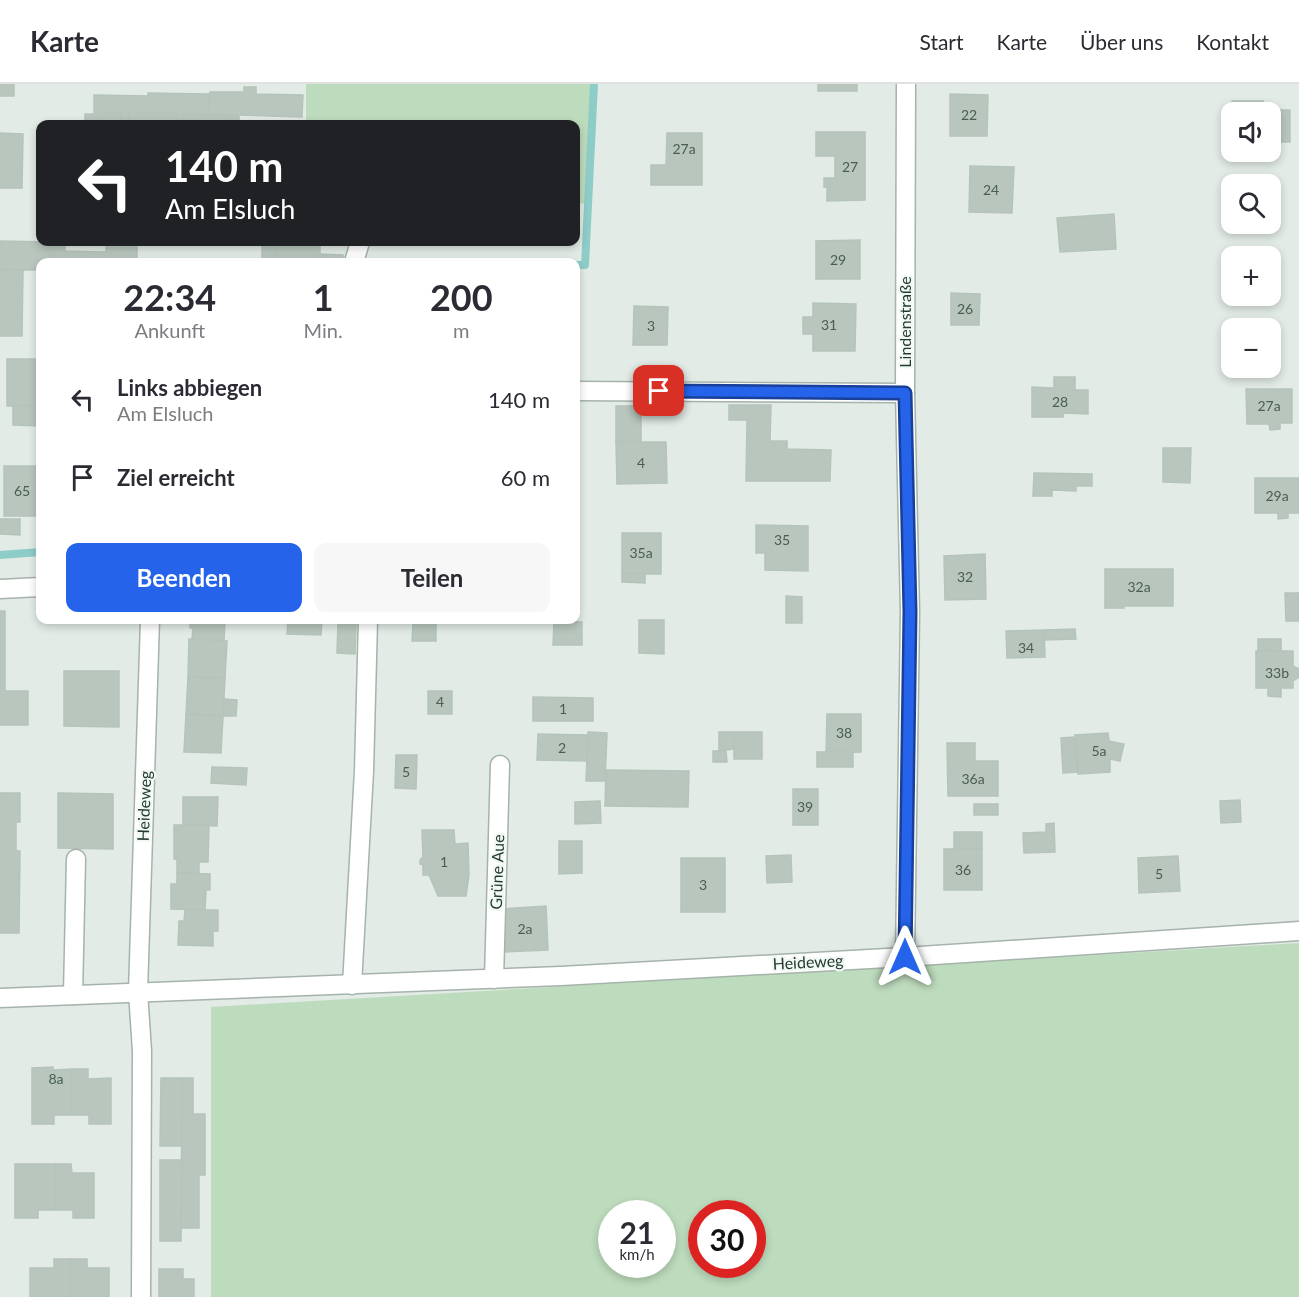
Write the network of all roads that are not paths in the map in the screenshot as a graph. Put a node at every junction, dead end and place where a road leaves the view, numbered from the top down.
1 (906, 84) edge
2 (580, 391) edge
3 (905, 393) junction
4 (36, 587) edge
5 (0, 590) edge
6 (150, 624) edge
7 (368, 624) edge
8 (500, 765) dead end
9 (76, 859) dead end
10 (1299, 931) edge
11 (905, 957) junction
12 (494, 979) junction
13 (352, 984) junction
14 (138, 992) junction
15 (73, 995) junction
16 (0, 998) edge
17 (141, 1297) edge

1 - 3 street, Lindenstraße
2 - 3 street
3 - 11 street, Lindenstraße
4 - 5 street
6 - 14 street, Heideweg
7 - 13 street
8 - 12 street, Grüne Aue
9 - 15 street
10 - 11 street, Heideweg
11 - 12 street, Heideweg
12 - 13 street, Heideweg
13 - 14 street, Heideweg
14 - 15 street, Heideweg
14 - 17 street, Heideweg
15 - 16 street, Heideweg

